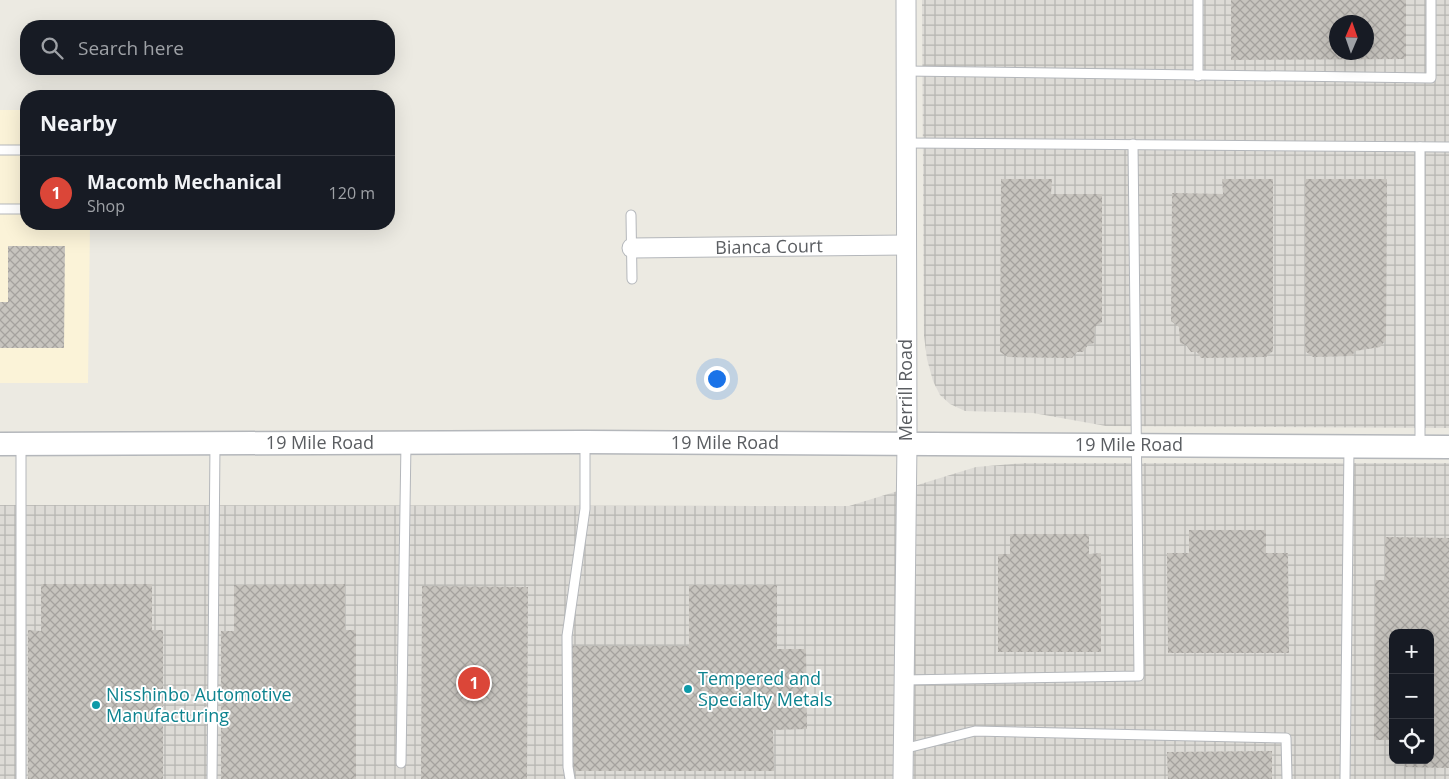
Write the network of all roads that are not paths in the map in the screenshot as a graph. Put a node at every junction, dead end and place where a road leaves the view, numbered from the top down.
1 (906, 0) edge
2 (1198, 0) edge
3 (1431, 0) edge
4 (906, 72) junction
5 (1198, 76) junction
6 (906, 143) junction
7 (1133, 144) junction
8 (1420, 147) junction
9 (1449, 147) edge
10 (0, 150) edge
11 (20, 150) edge
12 (0, 209) edge
13 (20, 209) edge
14 (631, 214) dead end
15 (906, 245) junction
16 (632, 248) junction
17 (632, 280) dead end
18 (585, 442) junction
19 (406, 443) junction
20 (907, 443) junction
21 (11, 444) edge
22 (215, 444) junction
23 (1137, 445) junction
24 (1349, 446) junction
25 (1420, 447) junction
26 (1449, 447) edge
27 (904, 680) junction
28 (903, 749) junction
29 (401, 763) dead end
30 (21, 779) edge
31 (212, 779) edge
32 (570, 779) edge
33 (903, 779) edge
34 (1287, 779) edge
35 (1345, 779) edge

1 - 4 street, Merrill Road
2 - 5 lane
3 - 5 lane
4 - 5 lane
4 - 6 street, Merrill Road
6 - 7 lane
6 - 15 street, Merrill Road
7 - 8 lane
7 - 23 lane
8 - 9 lane
8 - 25 lane
10 - 11 lane
12 - 13 lane
14 - 16 lane
15 - 16 street, Bianca Court
15 - 20 street, Merrill Road
16 - 17 lane
18 - 19 street, 19 Mile Road
18 - 20 street, 19 Mile Road
18 - 32 lane
19 - 22 street, 19 Mile Road
19 - 29 lane
20 - 23 street, 19 Mile Road
20 - 27 street, Merrill Road
21 - 22 street, 19 Mile Road
21 - 30 lane
22 - 31 lane
23 - 24 street, 19 Mile Road
23 - 27 lane
24 - 25 street, 19 Mile Road
24 - 35 lane
25 - 26 street, 19 Mile Road
27 - 28 street, Merrill Road
28 - 33 street, Merrill Road
28 - 34 lane

